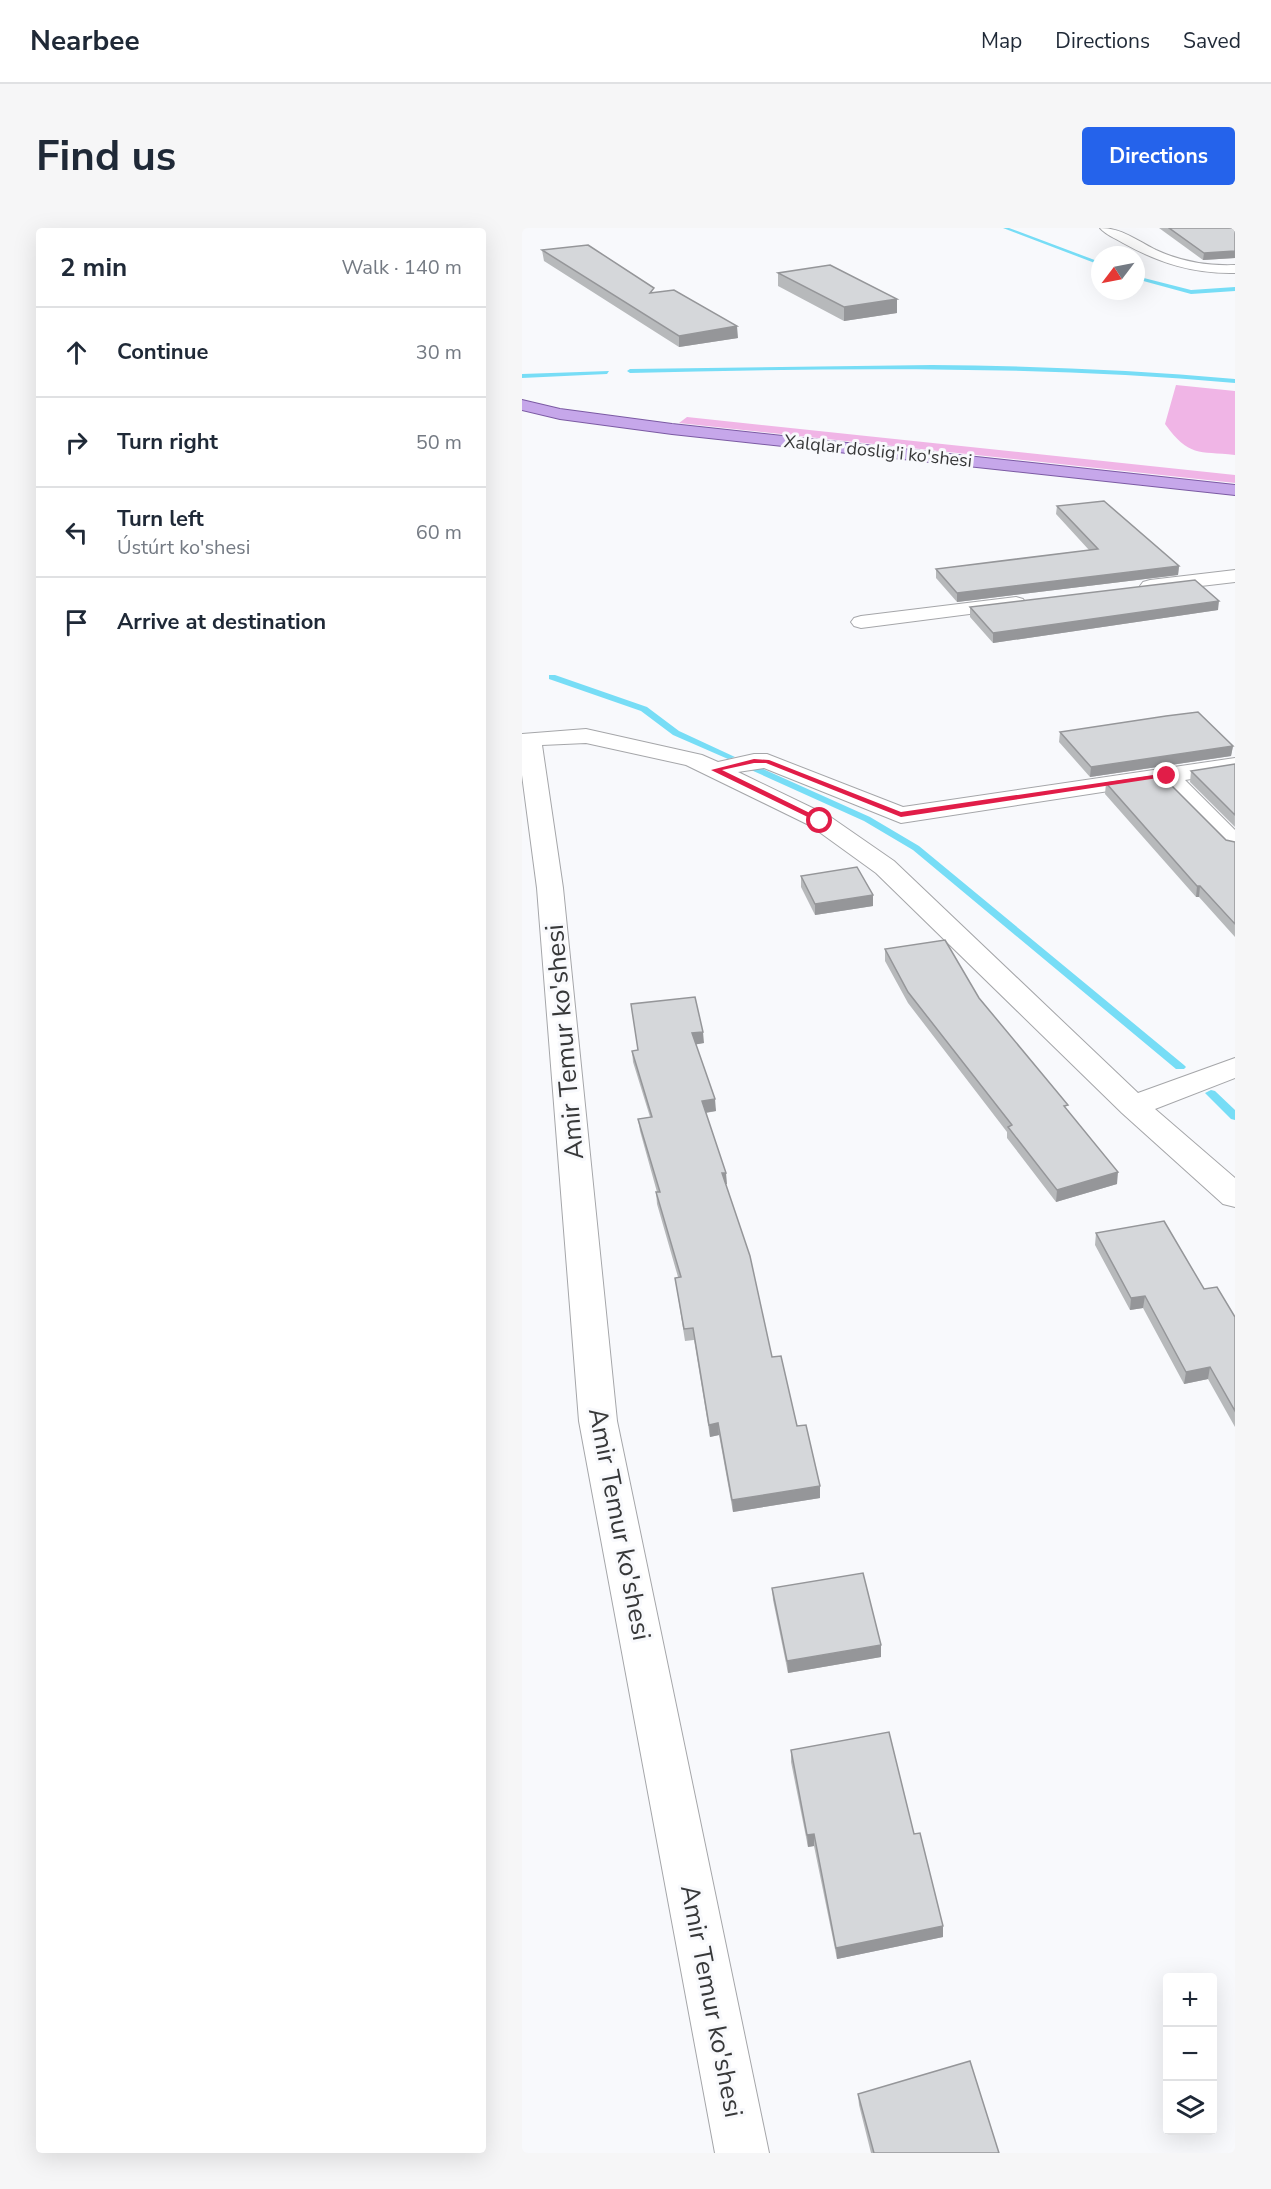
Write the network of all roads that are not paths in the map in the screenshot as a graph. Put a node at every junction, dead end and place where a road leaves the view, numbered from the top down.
1 (1106, 228) edge
2 (1235, 269) edge
3 (587, 400) dead end
4 (522, 403) edge
5 (1235, 490) edge
6 (1235, 576) edge
7 (1130, 589) edge
8 (1036, 600) edge
9 (861, 622) dead end
10 (1235, 765) edge
11 (715, 770) junction
12 (1167, 776) junction
13 (1235, 844) edge
14 (1235, 1067) edge
15 (1133, 1106) junction
16 (1235, 1196) edge
17 (741, 2153) edge

1 - 2 street
3 - 4 main road, Xalqlar doslig'i ko'shesi
4 - 5 main road, Xalqlar doslig'i ko'shesi
6 - 7 street
8 - 9 street
10 - 12 street
11 - 12 street
11 - 15 street
11 - 17 street, Amir Temur ko'shesi
12 - 13 street
14 - 15 street
15 - 16 street

